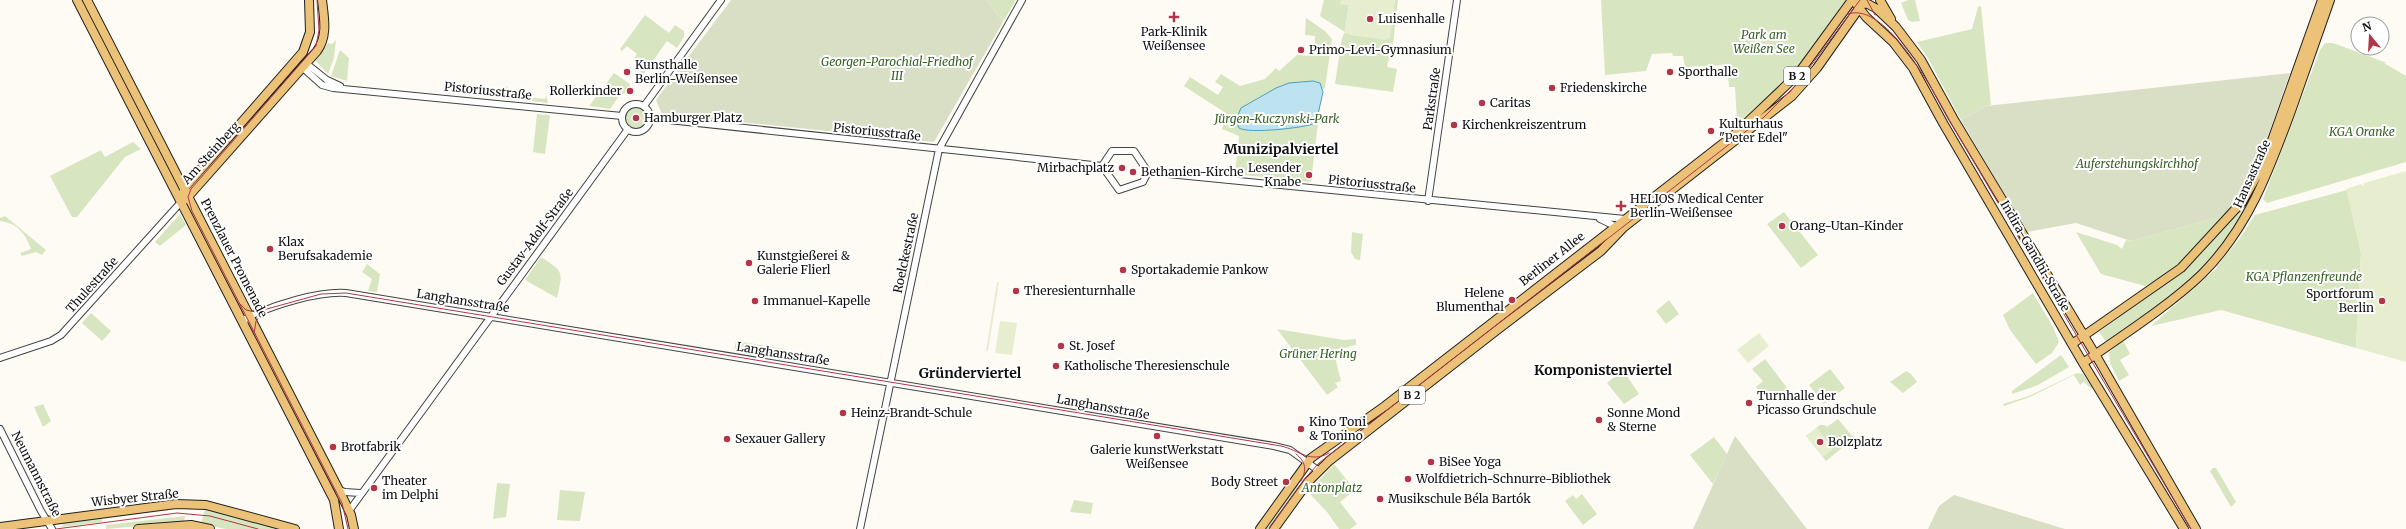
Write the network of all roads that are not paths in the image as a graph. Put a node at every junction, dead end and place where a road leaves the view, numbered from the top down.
1 (76, 0) edge
2 (87, 0) edge
3 (309, 0) edge
4 (322, 0) edge
5 (721, 0) edge
6 (1022, 0) edge
7 (1457, 0) edge
8 (1880, 0) edge
9 (2322, 0) edge
10 (2330, 0) edge
11 (1857, 3) edge
12 (1866, 17) junction
13 (1851, 19) junction
14 (1896, 27) junction
15 (302, 64) junction
16 (137, 97) junction
17 (129, 101) junction
18 (644, 106) junction
19 (622, 116) junction
20 (650, 118) junction
21 (628, 129) junction
22 (939, 149) junction
23 (1102, 166) junction
24 (1148, 172) junction
25 (184, 188) junction
26 (186, 199) junction
27 (1428, 200) junction
28 (1595, 217) junction
29 (1625, 219) junction
30 (1618, 228) junction
31 (250, 316) junction
32 (489, 317) junction
33 (244, 324) junction
34 (2084, 337) junction
35 (2072, 344) junction
36 (2095, 354) junction
37 (0, 358) edge
38 (2083, 363) junction
39 (891, 382) junction
40 (2136, 427) junction
41 (0, 429) edge
42 (2127, 433) junction
43 (1308, 462) junction
44 (1319, 471) junction
45 (338, 490) junction
46 (360, 493) junction
47 (349, 511) junction
48 (46, 521) junction
49 (0, 527) edge
50 (52, 529) edge
51 (138, 529) edge
52 (210, 529) edge
53 (295, 529) edge
54 (339, 529) edge
55 (354, 529) edge
56 (860, 529) edge
57 (1260, 529) edge
58 (1274, 529) edge
59 (2184, 529) edge
60 (2196, 529) edge

1 - 17 main road, Prenzlauer Promenade
2 - 16 main road
3 - 15 main road
4 - 15 main road, Am Steinberg
5 - 18 street
6 - 22 street, Roelckestraße
7 - 27 street, Parkstraße
8 - 14 main road, Indira-Gandhi-Straße
9 - 34 main road, Hansastraße
10 - 36 main road, Hansastraße
11 - 12 main road, Indira-Gandhi-Straße
11 - 13 main road, Berliner Allee / B 2
11 - 14 main road, Indira-Gandhi-Straße
11 - 29 main road, Berliner Allee / B 2
12 - 13 main road
12 - 35 main road, Indira-Gandhi-Straße
13 - 30 main road, Berliner Allee / B 2
14 - 34 main road, Indira-Gandhi-Straße
15 - 19 street, Pistoriusstraße
15 - 25 main road, Am Steinberg
15 - 26 main road, Am Steinberg
16 - 17 main road
16 - 25 main road
17 - 26 main road, Prenzlauer Promenade
18 - 19 street
18 - 20 street
19 - 21 street
20 - 21 street
20 - 22 street, Pistoriusstraße
21 - 32 street, Gustav-Adolf-Straße
22 - 23 street, Pistoriusstraße
22 - 39 street, Roelckestraße
23 - 24 street
23 - 24 street
24 - 27 street, Pistoriusstraße
25 - 26 main road, Am Steinberg
26 - 31 main road, Prenzlauer Promenade
26 - 33 main road, Prenzlauer Promenade
26 - 37 street, Thulestraße
27 - 28 street, Pistoriusstraße
28 - 29 street, Pistoriusstraße
28 - 30 street, Pistoriusstraße
29 - 30 main road, Berliner Allee / B 2
30 - 43 main road, Berliner Allee / B 2
30 - 44 main road, Berliner Allee / B 2
31 - 32 street, Langhansstraße
31 - 33 street
31 - 45 main road, Prenzlauer Promenade
32 - 39 street, Langhansstraße
32 - 46 street, Gustav-Adolf-Straße
33 - 54 main road, Prenzlauer Promenade
34 - 35 main road, Hansastraße
34 - 36 main road, Indira-Gandhi-Straße
35 - 38 main road, Indira-Gandhi-Straße
36 - 38 main road, Hansastraße
36 - 40 main road, Indira-Gandhi-Straße
38 - 42 main road, Indira-Gandhi-Straße
39 - 43 street, Langhansstraße
39 - 56 street, Roelckestraße
40 - 42 main road
40 - 60 main road, Indira-Gandhi-Straße
41 - 48 street, Neumannstraße
42 - 59 main road, Indira-Gandhi-Straße
43 - 44 street, Langhansstraße
43 - 57 main road, Berliner Allee / B 2
44 - 58 main road, Berliner Allee / B 2
45 - 46 street
45 - 47 main road, Prenzlauer Promenade
46 - 47 street, Gustav-Adolf-Straße
47 - 55 main road, Prenzlauer Promenade
48 - 49 main road, Wisbyer Straße
48 - 50 street, Neumannstraße
48 - 53 main road, Wisbyer Straße
51 - 52 main road

